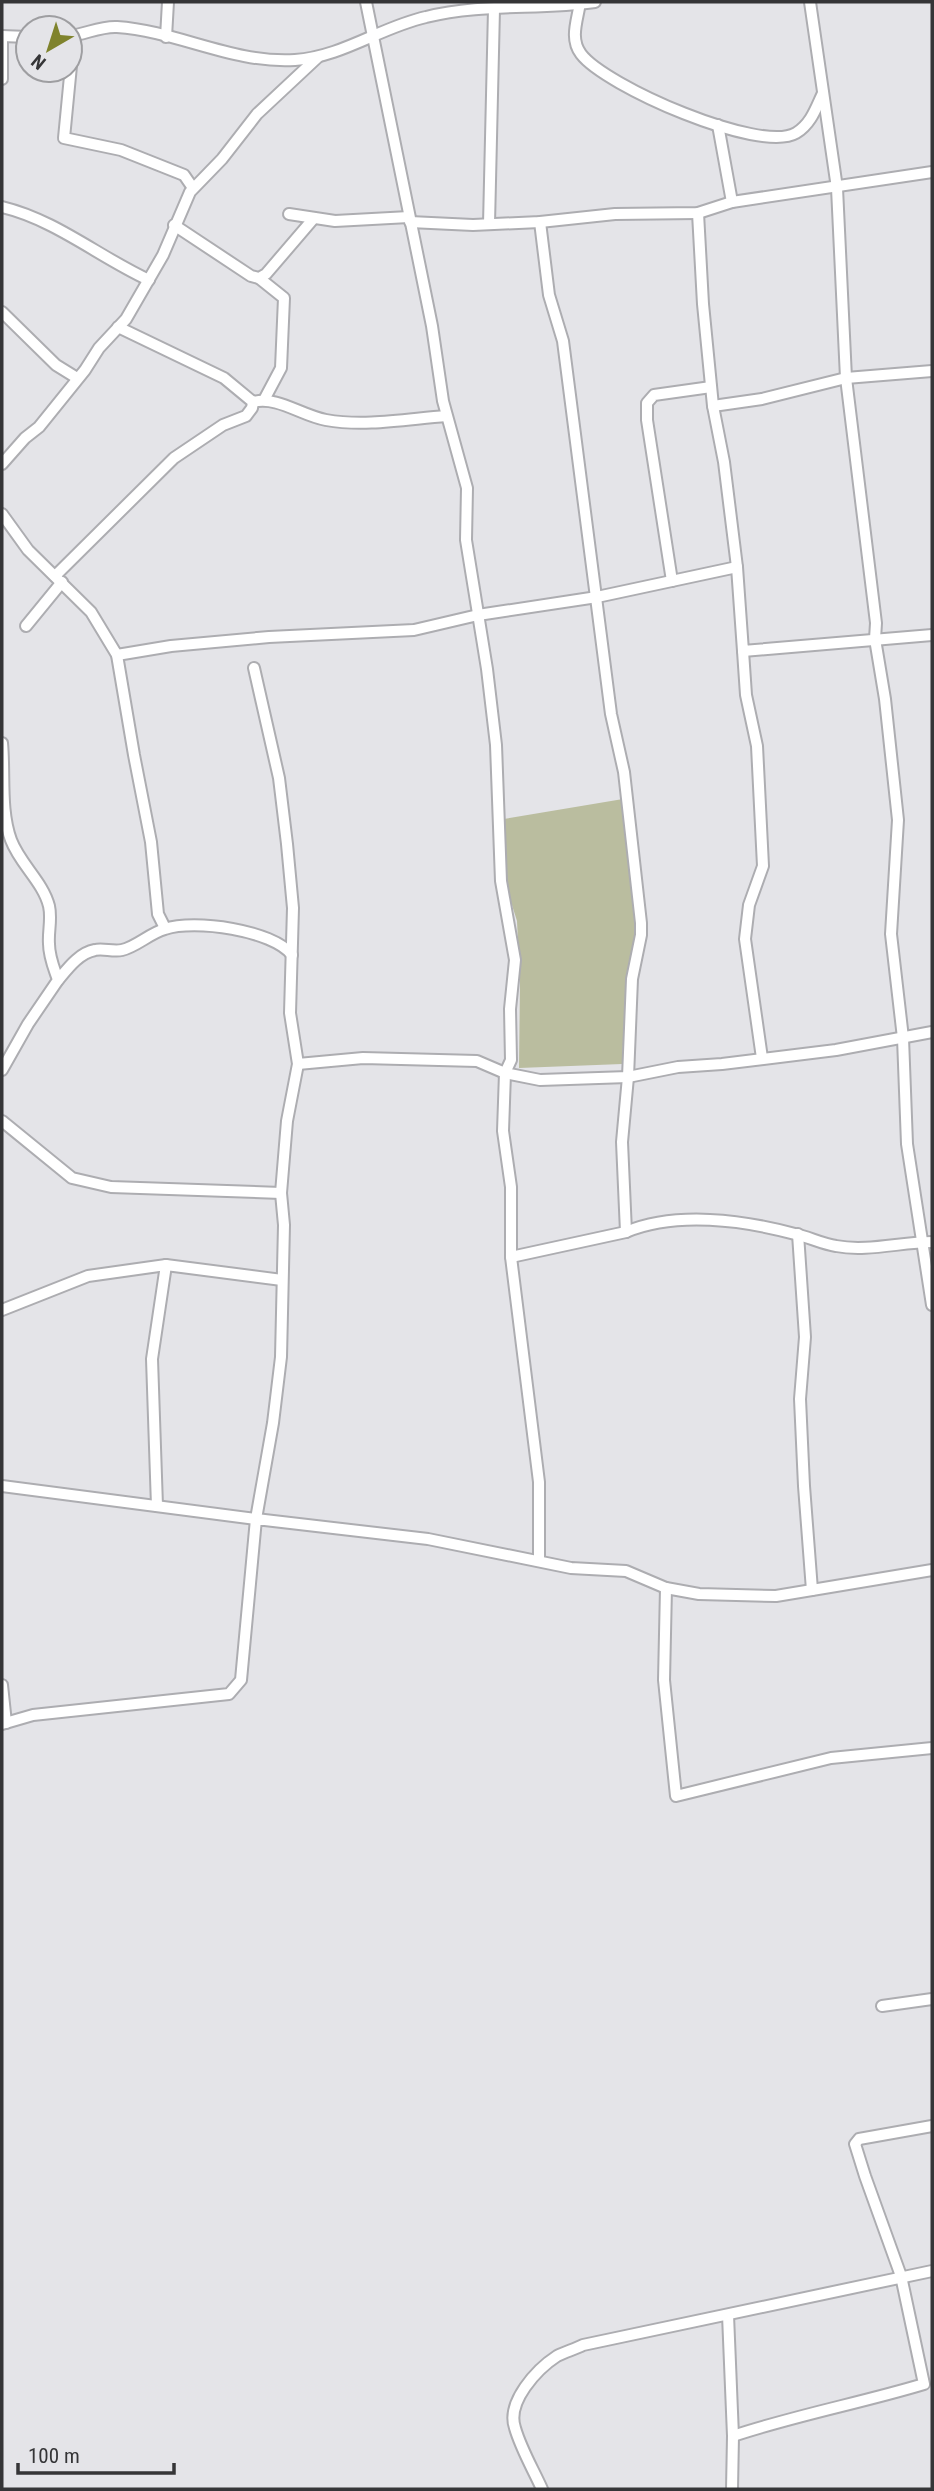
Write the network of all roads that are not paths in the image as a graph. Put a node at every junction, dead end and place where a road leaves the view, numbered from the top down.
1 (168, 2) edge
2 (366, 2) edge
3 (595, 2) edge
4 (810, 2) edge
5 (580, 3) edge
6 (465, 6) edge
7 (494, 9) junction
8 (84, 33) edge
9 (2, 36) edge
10 (166, 37) junction
11 (372, 38) junction
12 (318, 57) junction
13 (2, 79) edge
14 (68, 84) edge
15 (822, 93) junction
16 (718, 125) junction
17 (932, 172) edge
18 (193, 188) junction
19 (837, 188) junction
20 (732, 202) junction
21 (2, 208) edge
22 (698, 213) junction
23 (289, 214) dead end
24 (314, 218) junction
25 (410, 220) junction
26 (540, 222) junction
27 (489, 224) junction
28 (174, 225) junction
29 (259, 278) junction
30 (149, 281) junction
31 (2, 312) edge
32 (118, 327) junction
33 (932, 371) edge
34 (77, 378) junction
35 (846, 378) junction
36 (711, 387) junction
37 (264, 400) junction
38 (253, 402) junction
39 (713, 406) junction
40 (446, 416) junction
41 (2, 464) edge
42 (2, 514) edge
43 (737, 567) junction
44 (59, 579) junction
45 (672, 581) junction
46 (597, 597) junction
47 (478, 615) junction
48 (26, 626) dead end
49 (932, 635) edge
50 (875, 639) junction
51 (743, 651) junction
52 (117, 655) junction
53 (254, 668) dead end
54 (2, 743) edge
55 (165, 928) junction
56 (292, 955) junction
57 (58, 980) junction
58 (932, 1032) edge
59 (902, 1038) junction
60 (762, 1058) junction
61 (298, 1064) junction
62 (2, 1070) edge
63 (505, 1073) junction
64 (628, 1077) junction
65 (2, 1121) edge
66 (281, 1193) junction
67 (626, 1232) junction
68 (798, 1234) junction
69 (928, 1242) edge
70 (511, 1257) junction
71 (166, 1265) junction
72 (282, 1280) junction
73 (932, 1305) edge
74 (2, 1310) edge
75 (2, 1486) edge
76 (157, 1506) junction
77 (256, 1519) junction
78 (539, 1561) junction
79 (932, 1570) edge
80 (666, 1588) junction
81 (812, 1590) junction
82 (2, 1685) edge
83 (4, 1723) edge
84 (932, 1748) edge
85 (932, 1999) edge
86 (882, 2006) dead end
87 (932, 2126) edge
88 (932, 2271) edge
89 (901, 2276) junction
90 (728, 2315) junction
91 (928, 2383) edge
92 (733, 2436) junction
93 (542, 2489) edge
94 (732, 2489) edge

1 - 10 street
2 - 11 street
3 - 5 street
4 - 15 street
5 - 7 street
5 - 16 street
6 - 7 street
6 - 11 street
7 - 27 street
8 - 10 street
9 - 13 street
10 - 12 street
11 - 12 street
11 - 25 street
12 - 18 street
14 - 18 street
15 - 16 street
15 - 19 street
16 - 20 street
17 - 19 street
18 - 28 street
19 - 20 street
19 - 35 street
20 - 22 street
21 - 30 street
22 - 26 street
22 - 36 street
23 - 24 street
24 - 25 street
24 - 29 street
25 - 27 street
25 - 40 street
26 - 27 street
26 - 46 street
28 - 29 street
28 - 30 street
29 - 37 street
30 - 32 street
31 - 34 street
32 - 34 street
32 - 38 street
33 - 35 street
34 - 41 street
35 - 39 street
35 - 50 street
36 - 39 street
36 - 45 street
37 - 38 street
37 - 40 street
38 - 44 street
39 - 43 street
40 - 47 street
42 - 44 street
43 - 45 street
43 - 51 street
44 - 48 street
44 - 52 street
45 - 46 street
46 - 47 street
46 - 64 street
47 - 52 street
47 - 63 street
49 - 50 street
50 - 51 street
50 - 59 street
51 - 60 street
52 - 55 street
53 - 56 street
54 - 57 street
55 - 56 street
55 - 57 street
56 - 61 street
57 - 62 street
58 - 59 street
59 - 60 street
59 - 69 street
60 - 64 street
61 - 63 street
61 - 66 street
63 - 64 street
63 - 70 street
64 - 67 street
65 - 66 street
66 - 72 street
67 - 68 street
67 - 70 street
68 - 69 street
68 - 81 street
69 - 73 street
70 - 78 street
71 - 72 street
71 - 74 street
71 - 76 street
72 - 77 street
75 - 76 street
76 - 77 street
77 - 78 street
77 - 83 street
78 - 80 street
79 - 81 street
80 - 81 street
80 - 84 street
82 - 83 street
85 - 86 street
87 - 89 street
88 - 89 street
89 - 90 street
89 - 91 street
90 - 92 street
90 - 93 street
91 - 92 street
92 - 94 street

